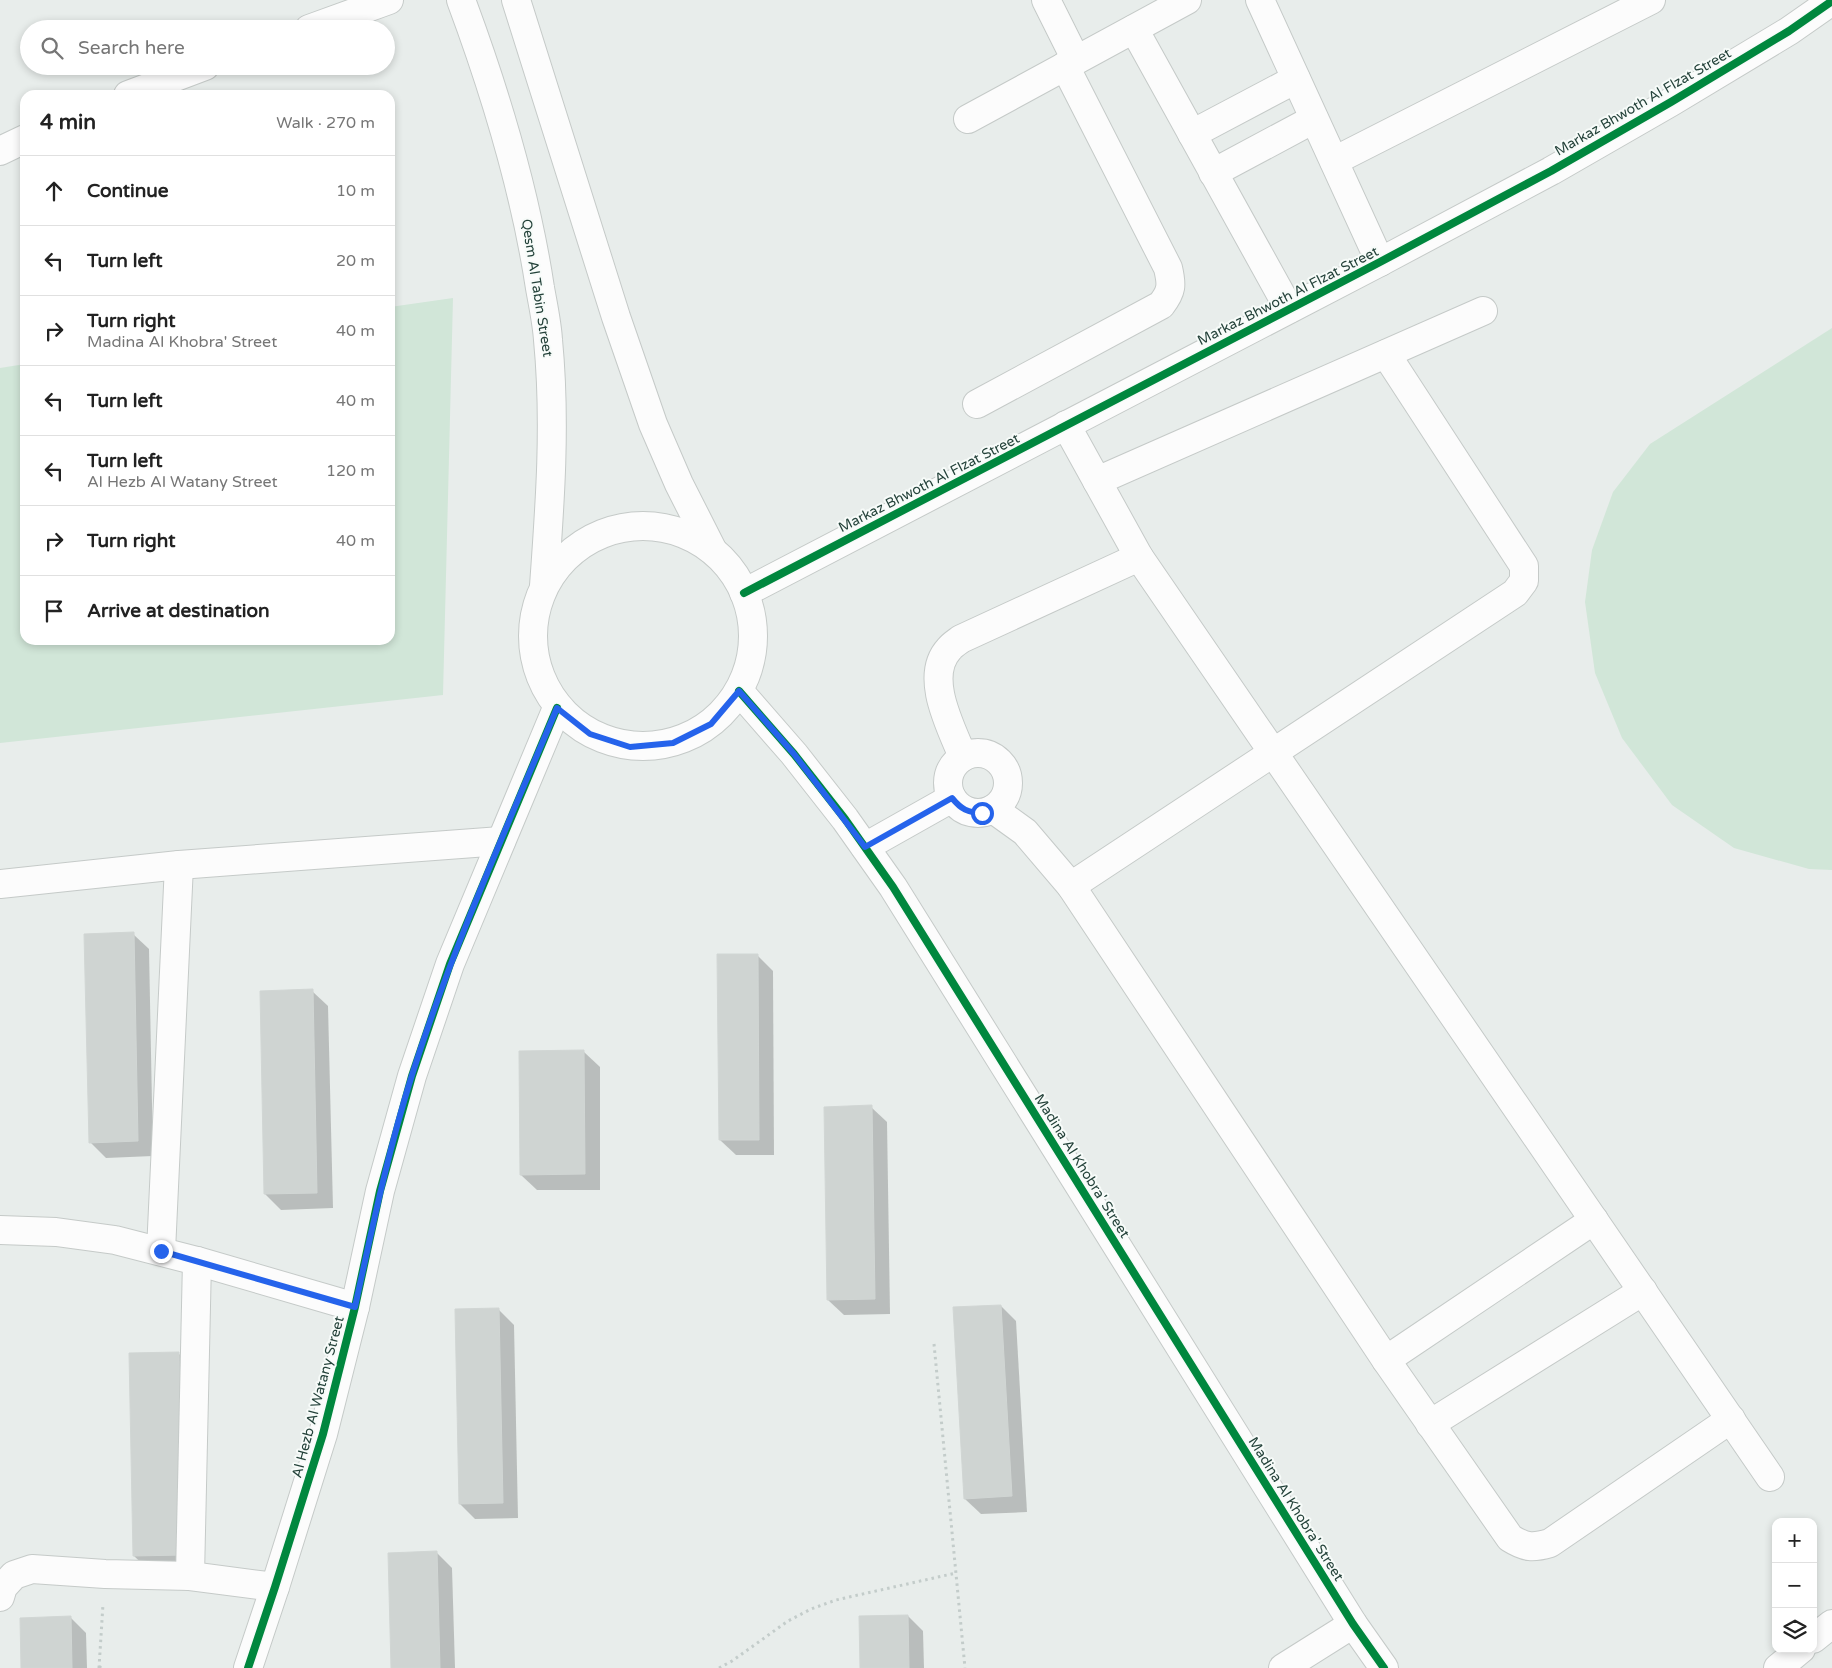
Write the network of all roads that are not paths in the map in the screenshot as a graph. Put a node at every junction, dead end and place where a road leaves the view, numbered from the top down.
1 (390, 0) edge
2 (461, 0) edge
3 (516, 0) edge
4 (1046, 0) edge
5 (1187, 0) edge
6 (1260, 0) edge
7 (1651, 0) edge
8 (1832, 1) edge
9 (334, 20) edge
10 (1134, 29) junction
11 (1070, 63) junction
12 (181, 75) edge
13 (1296, 79) junction
14 (141, 90) edge
15 (968, 119) dead end
16 (1314, 119) junction
17 (1192, 134) junction
18 (20, 142) edge
19 (0, 152) edge
20 (1334, 162) junction
21 (1213, 173) junction
22 (1380, 262) junction
23 (1289, 309) junction
24 (1483, 311) dead end
25 (1386, 354) junction
26 (977, 404) dead end
27 (1066, 426) junction
28 (1097, 481) junction
29 (712, 549) junction
30 (1139, 557) junction
31 (544, 586) junction
32 (744, 593) junction
33 (739, 691) junction
34 (557, 708) junction
35 (1273, 753) junction
36 (963, 757) junction
37 (952, 798) junction
38 (994, 809) junction
39 (501, 841) junction
40 (865, 847) junction
41 (179, 865) junction
42 (0, 884) edge
43 (1071, 886) junction
44 (1594, 1220) junction
45 (0, 1230) edge
46 (161, 1251) junction
47 (197, 1261) junction
48 (1643, 1291) junction
49 (355, 1307) junction
50 (1386, 1360) junction
51 (1731, 1419) junction
52 (1430, 1424) junction
53 (1770, 1477) dead end
54 (190, 1576) junction
55 (276, 1587) junction
56 (0, 1597) edge
57 (1353, 1624) junction
58 (1832, 1624) edge
59 (1817, 1636) edge
60 (1796, 1653) edge
61 (248, 1668) edge
62 (1283, 1668) edge
63 (1384, 1668) edge
64 (1778, 1668) edge

1 - 9 street
2 - 31 street, Qesm Al Tabin Street
3 - 29 street
4 - 11 street
5 - 10 street
6 - 13 street
7 - 20 street
8 - 22 street, Markaz Bhwoth Al Flzat Street
10 - 11 street
10 - 17 street
11 - 15 street
11 - 26 street
12 - 14 street
13 - 16 street
13 - 17 street
16 - 20 street
16 - 21 street
17 - 21 street
18 - 19 street
20 - 22 street
21 - 23 street
22 - 23 street, Markaz Bhwoth Al Flzat Street
23 - 27 street, Markaz Bhwoth Al Flzat Street
24 - 25 street
25 - 28 street
25 - 35 street
27 - 28 street
27 - 32 street, Markaz Bhwoth Al Flzat Street
28 - 30 street
29 - 31 street
29 - 32 street
30 - 35 street
30 - 36 street
31 - 34 street
32 - 33 street
33 - 34 street
33 - 40 street, Madina Al Khobra' Street
34 - 39 street, Al Hezb Al Watany Street
35 - 43 street
35 - 44 street
36 - 37 street
36 - 38 street
37 - 38 street
37 - 40 street
38 - 43 street
39 - 41 street
39 - 49 street, Al Hezb Al Watany Street
40 - 57 street, Madina Al Khobra' Street
41 - 42 street
41 - 46 street
43 - 50 street
44 - 48 street
44 - 50 street
45 - 46 street
46 - 47 street
47 - 49 street
47 - 54 street
48 - 51 street
48 - 52 street
49 - 55 street, Al Hezb Al Watany Street
50 - 52 street
51 - 52 street
51 - 53 street
54 - 55 street
54 - 56 street
55 - 61 street, Al Hezb Al Watany Street
57 - 62 street
57 - 63 street, Madina Al Khobra' Street
58 - 59 street
60 - 64 street

